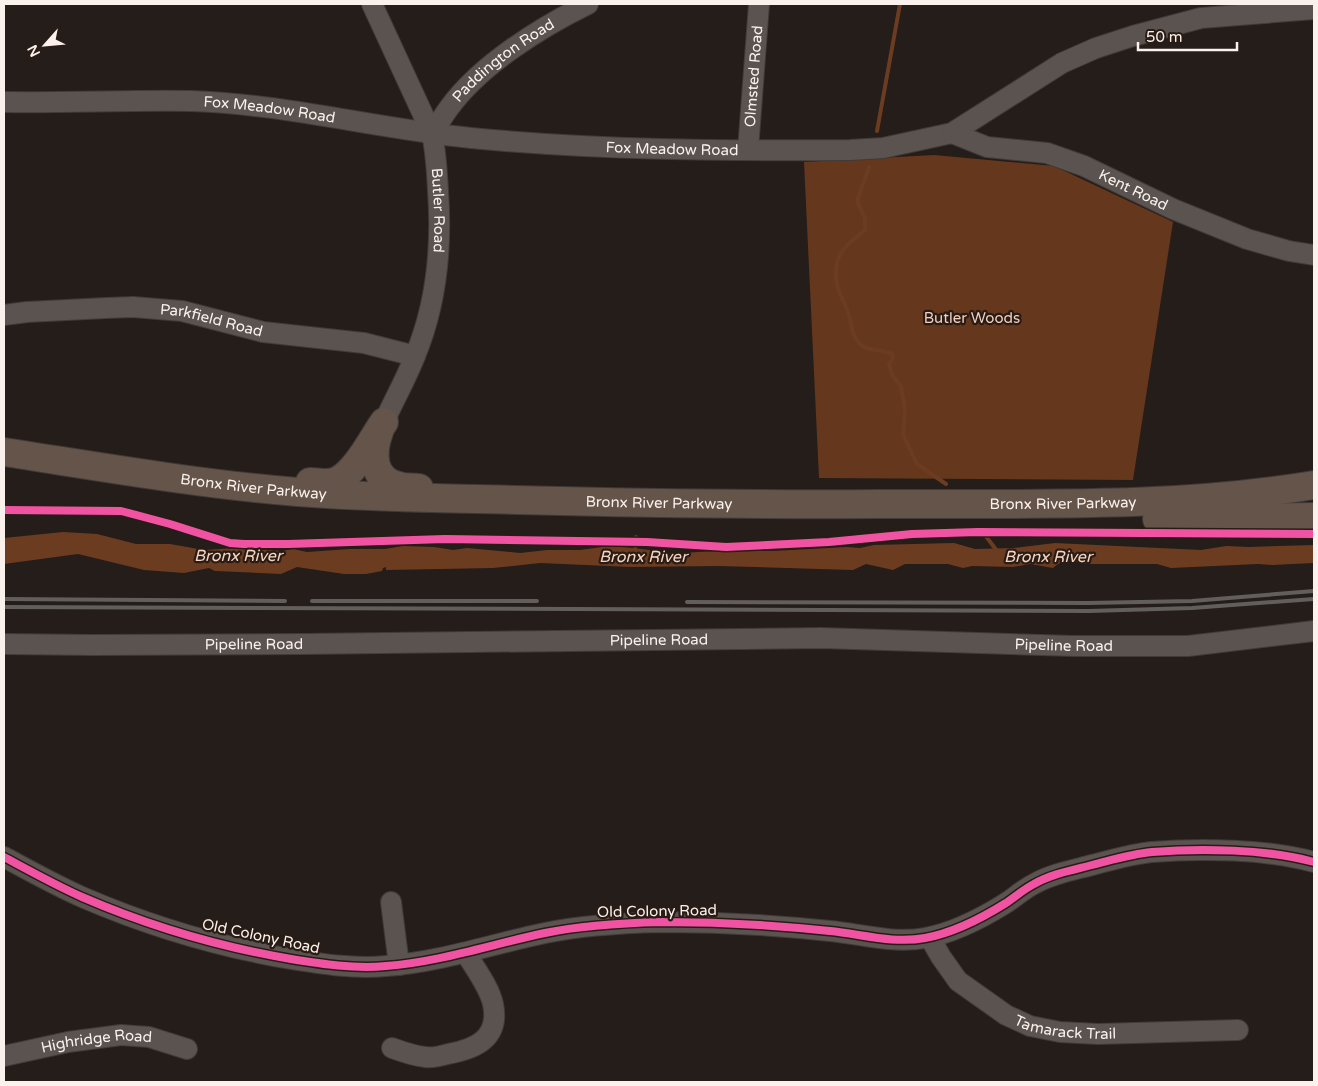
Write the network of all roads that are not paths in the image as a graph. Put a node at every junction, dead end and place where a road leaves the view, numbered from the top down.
1 (372, 4) edge
2 (588, 4) edge
3 (759, 4) edge
4 (1314, 8) edge
5 (4, 102) edge
6 (952, 133) junction
7 (432, 134) junction
8 (748, 150) junction
9 (1314, 255) edge
10 (4, 315) edge
11 (415, 356) junction
12 (384, 422) junction
13 (4, 452) edge
14 (109, 468) junction
15 (4, 469) edge
16 (1314, 485) edge
17 (515, 500) junction
18 (1314, 517) edge
19 (1314, 631) edge
20 (4, 644) edge
21 (4, 857) edge
22 (1314, 862) edge
23 (391, 902) dead end
24 (930, 938) junction
25 (466, 953) junction
26 (399, 964) junction
27 (1238, 1030) dead end
28 (392, 1048) dead end
29 (187, 1049) dead end
30 (4, 1056) edge

1 - 7 street, Butler Road
2 - 7 street, Paddington Road
3 - 8 street, Olmsted Road
4 - 6 street, Fox Meadow Road
5 - 7 street, Fox Meadow Road
6 - 8 street, Fox Meadow Road
6 - 9 street, Kent Road
7 - 8 street, Fox Meadow Road
7 - 11 street, Butler Road
10 - 11 street, Parkfield Road
11 - 12 street, Butler Road
12 - 14 highway
12 - 17 highway
13 - 14 highway, Bronx River Parkway
14 - 17 highway, Bronx River Parkway
15 - 18 highway, Bronx River Parkway
16 - 17 highway, Bronx River Parkway
19 - 20 street, Pipeline Road
21 - 26 street, Old Colony Road
22 - 24 street, Old Colony Road
23 - 26 street
24 - 25 street, Old Colony Road
24 - 27 street, Tamarack Trail
25 - 26 street, Old Colony Road
25 - 28 street
29 - 30 street, Highridge Road

